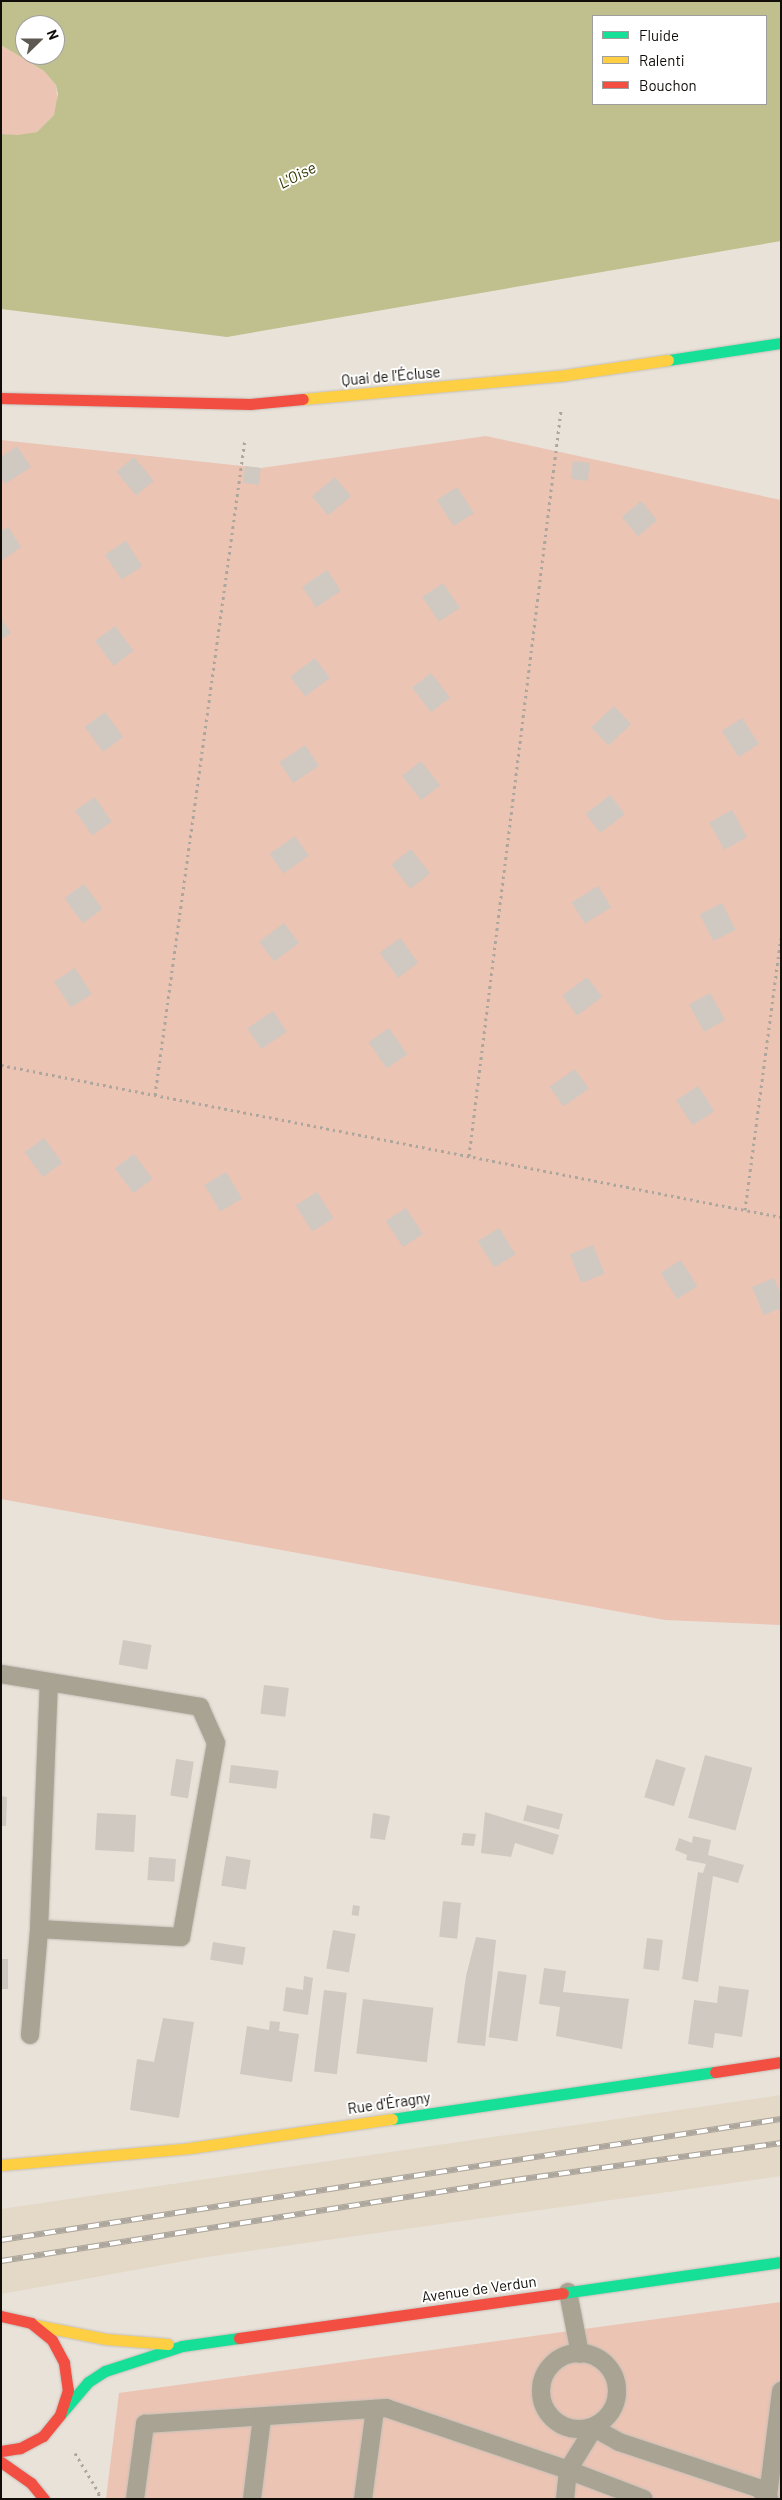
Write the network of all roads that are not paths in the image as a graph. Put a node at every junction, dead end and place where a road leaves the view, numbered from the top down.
1 (781, 343) edge
2 (1, 398) edge
3 (1, 1674) edge
4 (48, 1682) junction
5 (39, 1929) junction
6 (30, 2035) dead end
7 (781, 2062) edge
8 (1, 2165) edge
9 (781, 2262) edge
10 (568, 2292) junction
11 (1, 2316) edge
12 (30, 2323) junction
13 (182, 2346) junction
14 (580, 2354) junction
15 (781, 2391) edge
16 (375, 2408) junction
17 (60, 2415) junction
18 (262, 2418) junction
19 (594, 2428) junction
20 (1, 2451) edge
21 (1, 2462) edge
22 (568, 2470) junction
23 (768, 2497) edge
24 (44, 2499) edge
25 (135, 2499) edge
26 (252, 2499) edge
27 (363, 2499) edge
28 (565, 2499) edge
29 (644, 2499) edge

1 - 2 main road, Quai de l'Écluse
3 - 4 lane
4 - 5 lane
4 - 5 lane
5 - 6 lane
7 - 8 main road, Rue d'Éragny
9 - 10 main road, Avenue de Verdun
10 - 13 main road, Avenue de Verdun
10 - 14 lane
11 - 12 main road, Avenue de Verdun
12 - 13 main road, Avenue de Verdun
12 - 17 main road
13 - 17 main road, Avenue de Verdun
14 - 19 lane
14 - 19 lane
15 - 23 lane
16 - 18 lane
16 - 22 lane
16 - 27 lane
17 - 20 main road, Avenue de Verdun
18 - 25 lane
18 - 26 lane
19 - 22 lane
19 - 23 lane
21 - 24 main road
22 - 28 lane
22 - 29 lane

